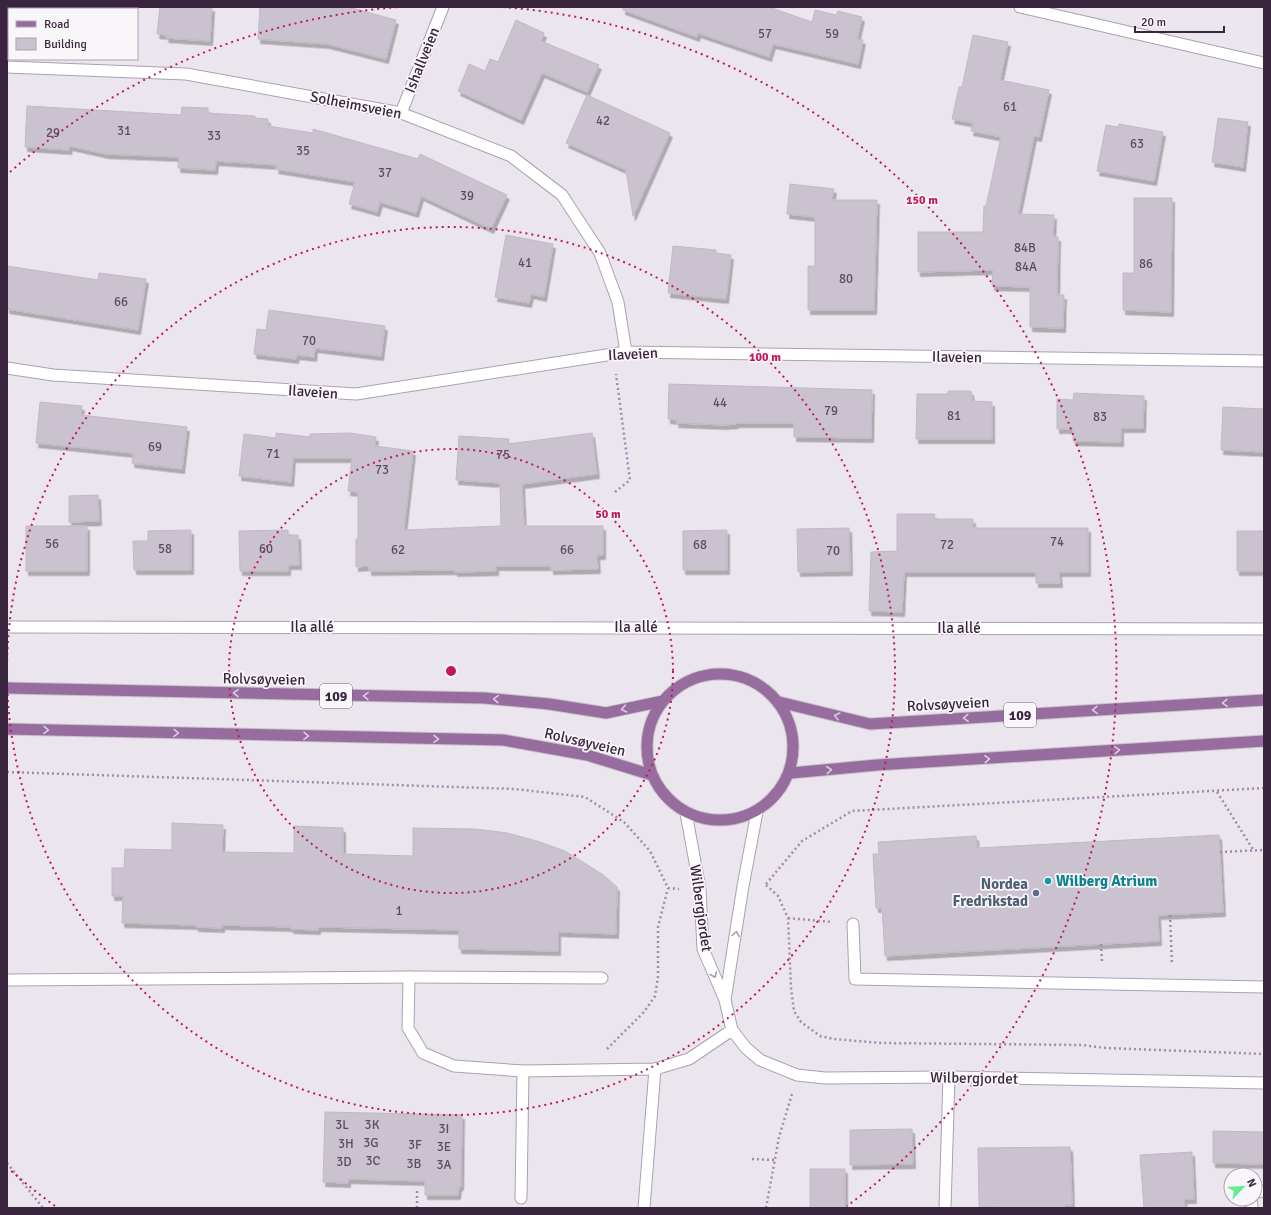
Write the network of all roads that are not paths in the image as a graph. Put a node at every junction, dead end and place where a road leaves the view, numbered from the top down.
1 (443, 7) edge
2 (1020, 7) edge
3 (35, 63) edge
4 (1264, 63) edge
5 (7, 67) edge
6 (401, 112) junction
7 (626, 352) junction
8 (1264, 361) edge
9 (7, 368) edge
10 (7, 627) edge
11 (1264, 629) edge
12 (7, 688) edge
13 (1264, 700) edge
14 (663, 701) junction
15 (779, 702) junction
16 (7, 729) edge
17 (1264, 741) edge
18 (791, 773) junction
19 (652, 775) junction
20 (757, 812) junction
21 (686, 813) junction
22 (853, 924) road end
23 (409, 977) junction
24 (602, 978) dead end
25 (7, 980) edge
26 (1264, 987) edge
27 (725, 1000) junction
28 (732, 1030) junction
29 (655, 1069) junction
30 (523, 1071) junction
31 (949, 1077) junction
32 (1264, 1083) edge
33 (521, 1198) dead end
34 (644, 1208) edge
35 (945, 1208) edge

1 - 6 street, Ishallveien
2 - 4 street
3 - 5 street, Solheimsveien
3 - 6 street, Solheimsveien
6 - 7 street, Solheimsveien
7 - 8 street, Ilaveien
7 - 9 street, Ilaveien
10 - 11 street, Ila allé
14 -> 12 main road, Rolvsøyveien / 109
13 -> 15 main road, Rolvsøyveien / 109
14 - 15 main road, 109
14 - 19 main road, 109
15 - 18 main road, 109
16 -> 19 main road, Rolvsøyveien
18 -> 17 main road
18 - 20 main road, 109
19 - 21 main road, 109
20 - 21 main road, 109
27 -> 20 street, Wilbergjordet
21 -> 27 street, Wilbergjordet
22 - 26 street
23 - 24 street
23 - 25 street
23 - 30 street
27 - 28 street, Wilbergjordet
28 - 29 street
28 - 31 street, Wilbergjordet
29 - 30 street
29 - 34 street
30 - 33 street
31 - 32 street, Wilbergjordet
31 - 35 street

